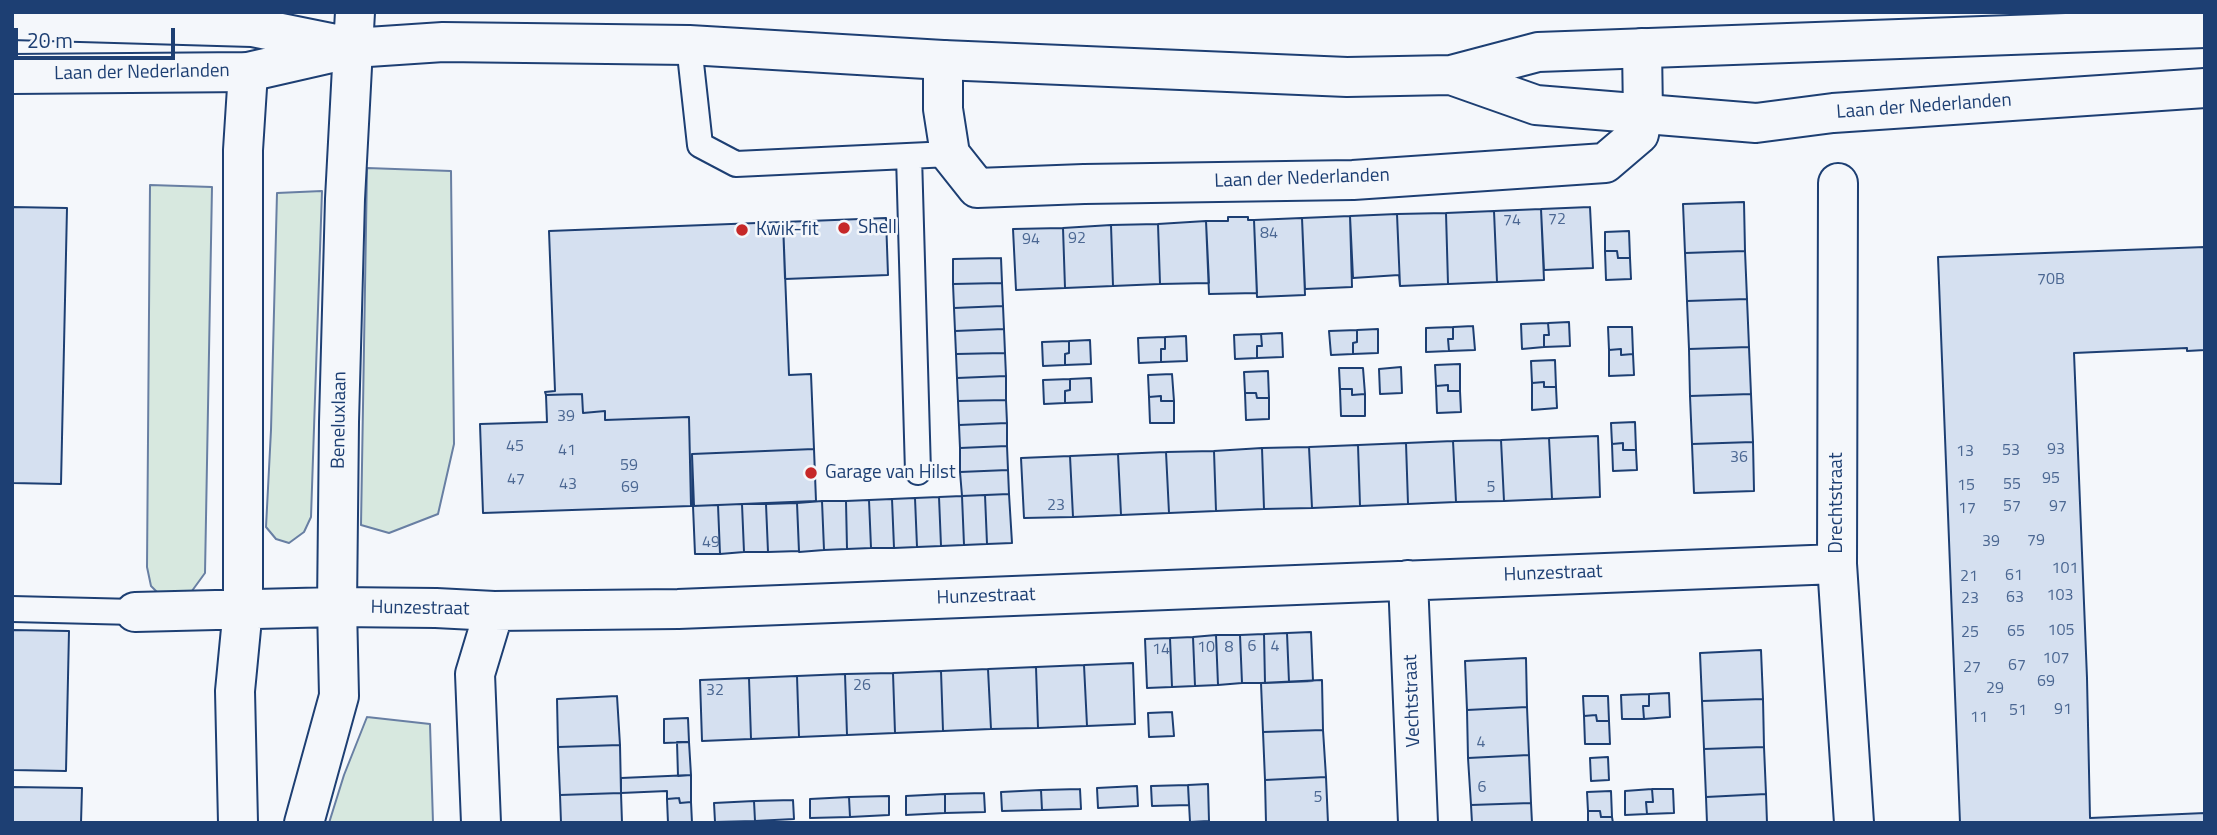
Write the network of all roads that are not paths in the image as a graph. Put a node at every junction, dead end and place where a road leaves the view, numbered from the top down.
1 (12, 20) edge
2 (252, 20) edge
3 (2205, 28) edge
4 (354, 30) edge
5 (689, 45) junction
6 (1642, 48) junction
7 (943, 60) junction
8 (248, 72) junction
9 (12, 74) edge
10 (1451, 75) junction
11 (2205, 89) edge
12 (1643, 114) junction
13 (950, 154) junction
14 (909, 156) junction
15 (1838, 183) dead end
16 (918, 472) dead end
17 (1837, 564) junction
18 (1408, 580) junction
19 (337, 607) junction
20 (243, 608) junction
21 (12, 609) edge
22 (494, 611) junction
23 (135, 612) joint
24 (238, 823) edge
25 (304, 823) edge
26 (481, 823) edge
27 (1418, 823) edge
28 (1854, 823) edge

1 - 2 street, Laan der Nederlanden
2 - 4 street, Laan der Nederlanden
2 - 8 street
3 - 6 street, Laan der Nederlanden
4 - 5 street, Laan der Nederlanden
4 - 8 street, Laan der Nederlanden
4 - 19 street, Beneluxlaan
5 - 7 street, Laan der Nederlanden
5 - 14 lane
6 - 10 street, Laan der Nederlanden
6 - 12 street, Laan der Nederlanden
7 - 10 street, Laan der Nederlanden
7 - 13 street, Laan der Nederlanden
8 - 9 street, Laan der Nederlanden
8 - 20 street
10 - 12 street, Laan der Nederlanden
11 - 12 street, Laan der Nederlanden
12 - 13 street, Laan der Nederlanden
13 - 14 lane
14 - 16 lane
15 - 17 street, Drechtstraat
17 - 18 street, Hunzestraat
17 - 28 street, Drechtstraat
18 - 22 street, Hunzestraat
18 - 27 street, Vechtstraat
19 - 20 street, Hunzestraat
19 - 22 street, Hunzestraat
19 - 25 street, Beneluxlaan
20 - 23 street, Hunzestraat
20 - 24 street
21 - 23 lane
22 - 26 street

